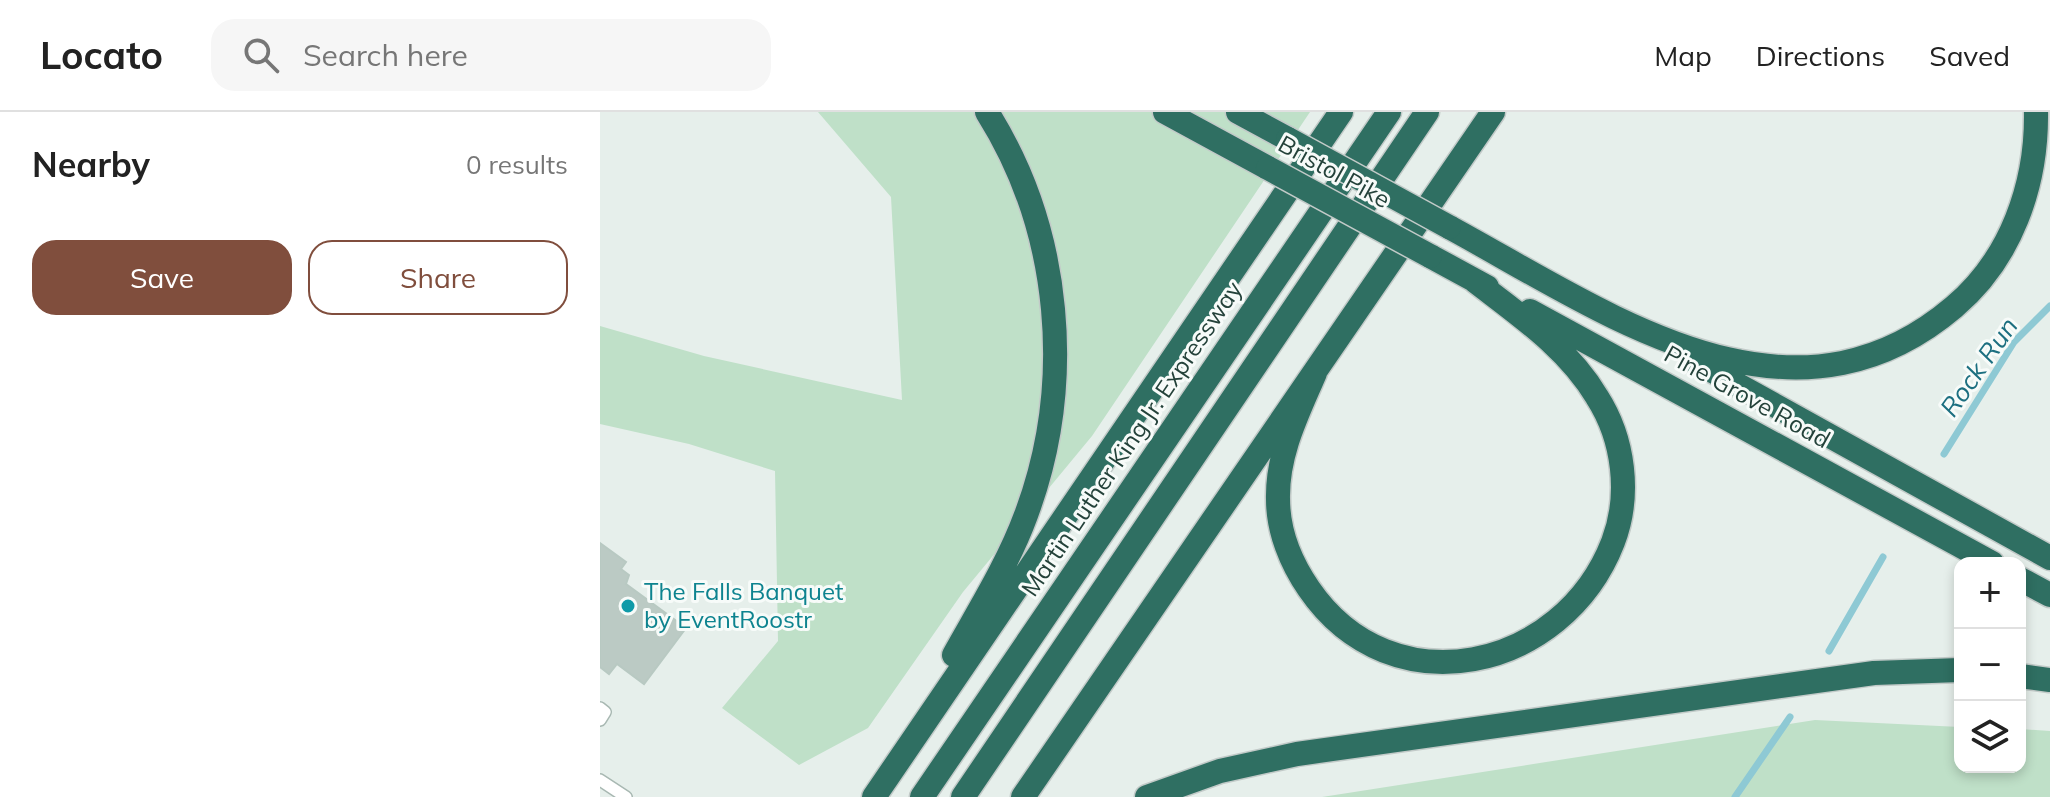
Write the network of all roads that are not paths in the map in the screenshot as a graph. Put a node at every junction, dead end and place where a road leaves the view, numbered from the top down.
1 (987, 112) edge
2 (1165, 112) edge
3 (1239, 112) edge
4 (1341, 112) edge
5 (1389, 112) edge
6 (1427, 112) edge
7 (1493, 112) edge
8 (2036, 112) edge
9 (1475, 281) junction
10 (1654, 339) junction
11 (1315, 373) junction
12 (1981, 557) edge
13 (2050, 558) edge
14 (2026, 582) edge
15 (2050, 595) edge
16 (1954, 670) edge
17 (2026, 677) edge
18 (2050, 680) edge
19 (600, 708) edge
20 (600, 720) edge
21 (600, 780) edge
22 (626, 797) edge
23 (874, 797) edge
24 (922, 797) edge
25 (963, 797) edge
26 (1023, 797) edge
27 (1147, 797) edge

1 - 23 highway
2 - 9 highway, Bristol Pike, bridge
3 - 10 highway, bridge
4 - 23 highway
5 - 24 highway, Martin Luther King Jr. Expressway
6 - 25 highway
7 - 11 highway
8 - 10 highway
9 - 11 highway
9 - 12 highway, Pine Grove Road
10 - 13 highway, Pine Grove Road
11 - 26 highway
14 - 15 highway
16 - 27 highway
17 - 18 highway
19 - 20 lane
21 - 22 lane

